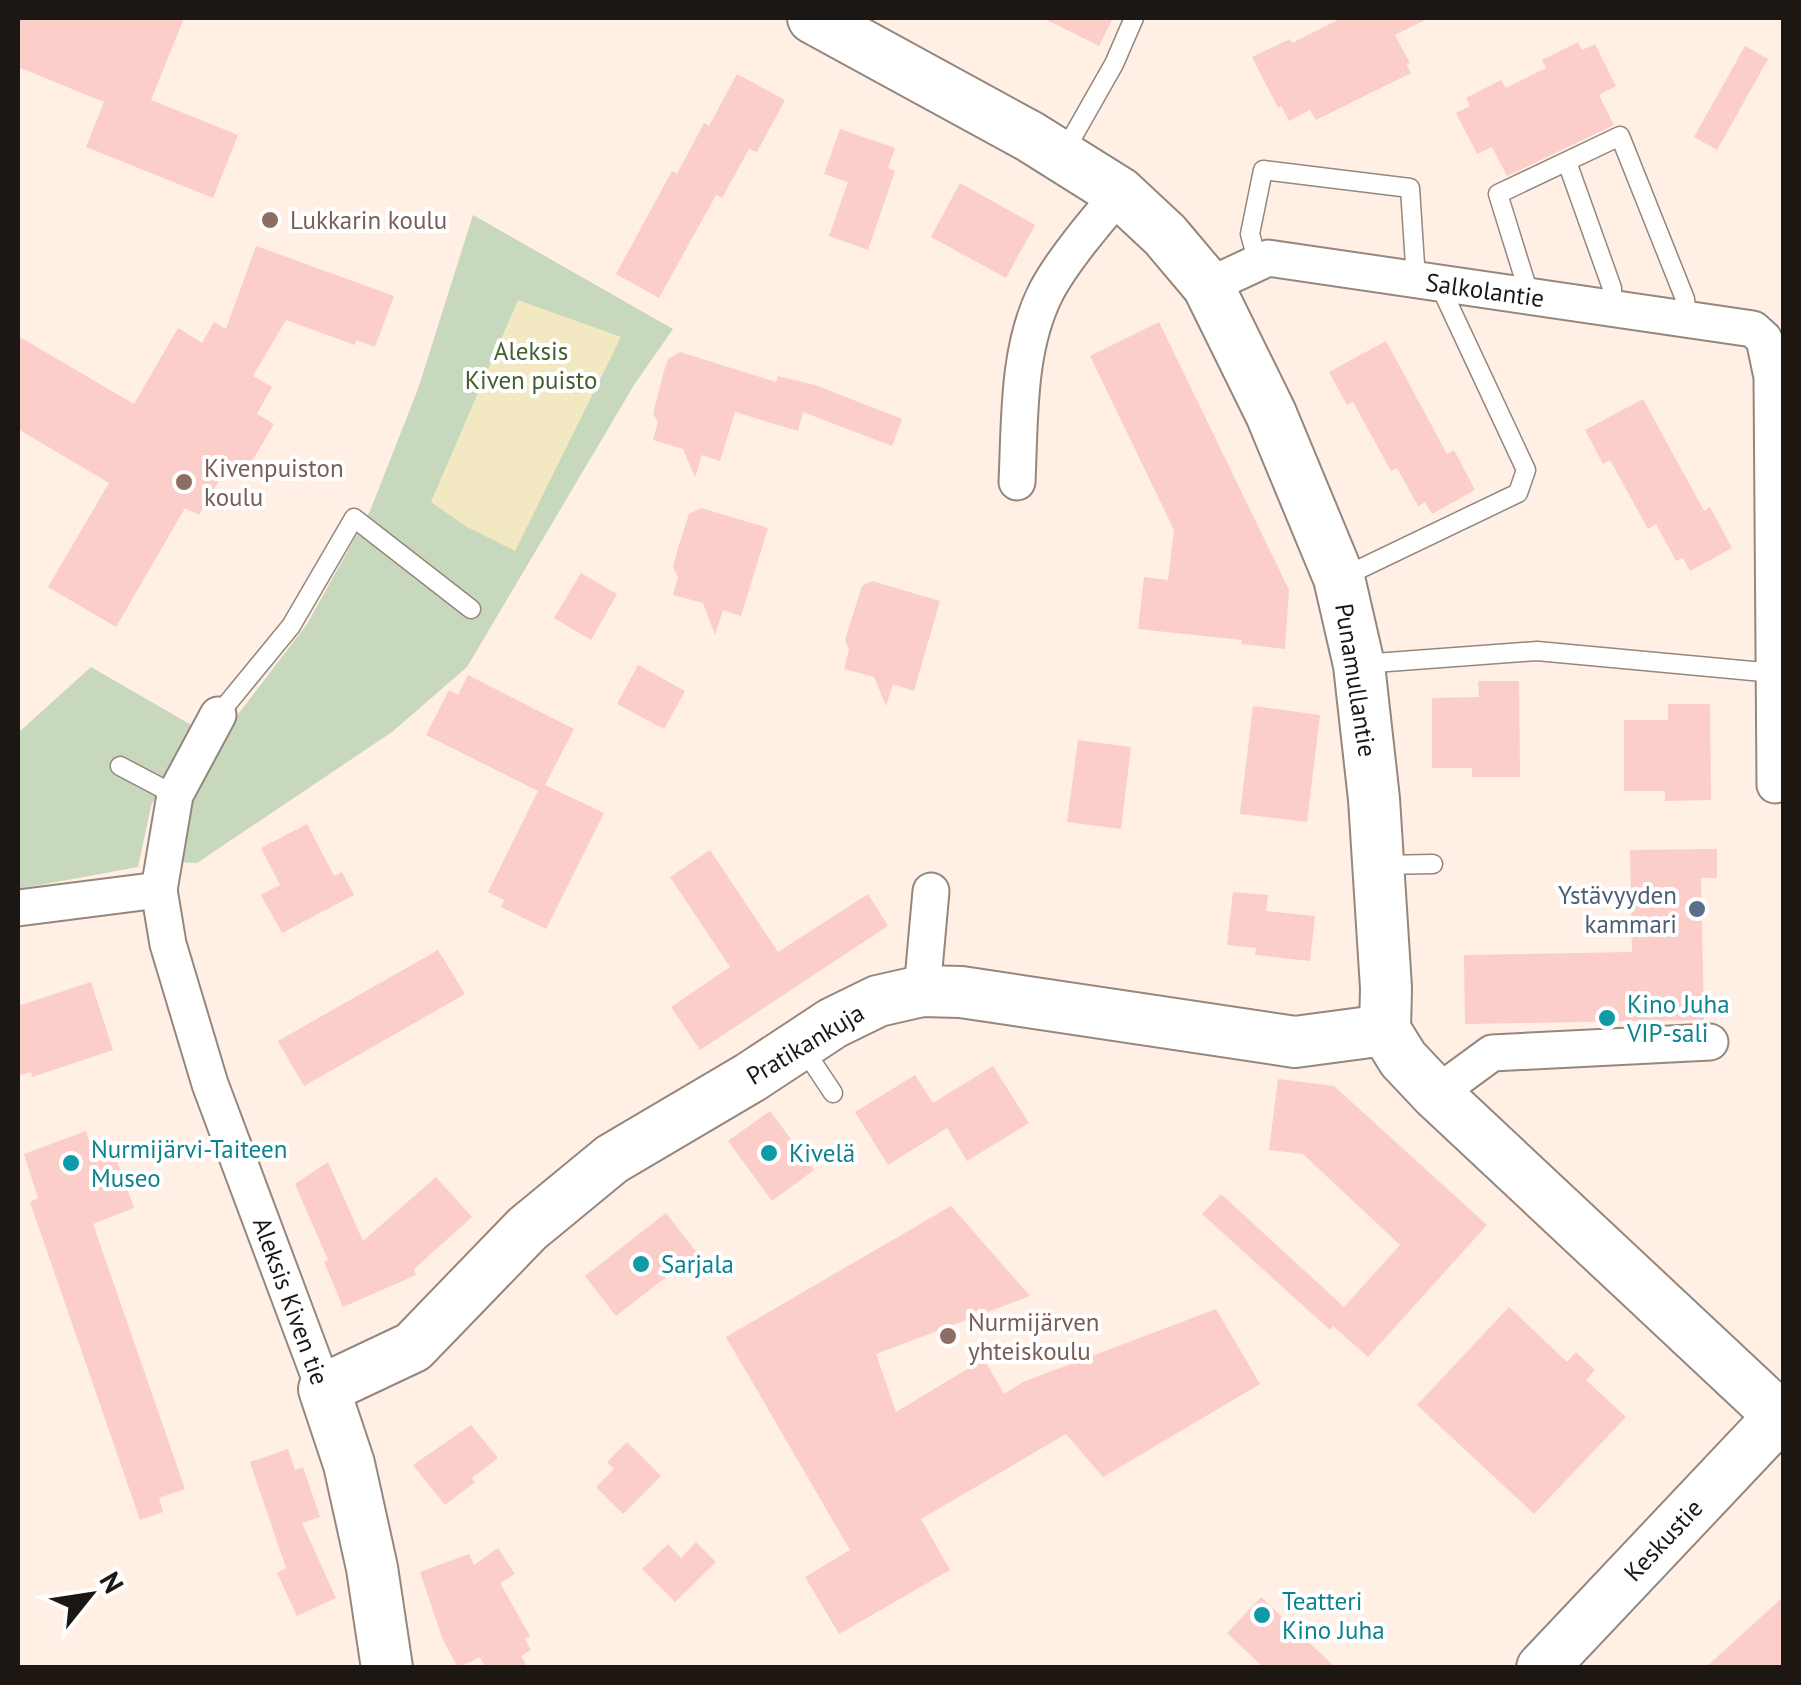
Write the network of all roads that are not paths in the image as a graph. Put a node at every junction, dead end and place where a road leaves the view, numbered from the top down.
1 (813, 18) edge
2 (1134, 18) edge
3 (1062, 157) junction
4 (1566, 162) junction
5 (1120, 192) junction
6 (1258, 262) junction
7 (1427, 282) junction
8 (1208, 286) junction
9 (1530, 297) junction
10 (1612, 309) junction
11 (1687, 320) junction
12 (1017, 482) dead end
13 (1339, 578) junction
14 (471, 609) dead end
15 (1358, 665) junction
16 (1774, 673) junction
17 (218, 715) joint
18 (120, 766) dead end
19 (1775, 786) dead end
20 (176, 795) junction
21 (1433, 864) dead end
22 (1380, 865) junction
23 (158, 890) junction
24 (931, 891) dead end
25 (18, 908) edge
26 (922, 991) junction
27 (1385, 1030) junction
28 (1710, 1042) dead end
29 (801, 1044) junction
30 (833, 1093) dead end
31 (1436, 1094) junction
32 (324, 1389) junction
33 (1782, 1419) edge
34 (386, 1668) edge
35 (1542, 1668) edge

1 - 3 street, Punamullantie
2 - 3 lane
3 - 5 street, Punamullantie
4 - 9 lane
4 - 10 lane
4 - 11 lane
5 - 8 street, Punamullantie
5 - 12 street
6 - 7 street, Salkolantie
6 - 7 lane
6 - 8 street, Salkolantie
7 - 9 street, Salkolantie
7 - 13 lane
8 - 13 street, Punamullantie
9 - 10 street, Salkolantie
10 - 11 street, Salkolantie
11 - 16 street, Salkolantie
13 - 15 street, Punamullantie
14 - 17 lane
15 - 16 lane
15 - 22 street, Punamullantie
16 - 19 street
17 - 20 street, Aleksis Kiven tie
18 - 20 lane
20 - 23 street, Aleksis Kiven tie
21 - 22 lane
22 - 27 street, Punamullantie
23 - 25 street
23 - 32 street, Aleksis Kiven tie
24 - 26 street
26 - 27 street, Pratikankuja
26 - 29 street, Pratikankuja
27 - 31 street
28 - 31 street
29 - 30 lane
29 - 32 street, Pratikankuja
31 - 33 street
32 - 34 street, Aleksis Kiven tie
33 - 35 street, Keskustie

